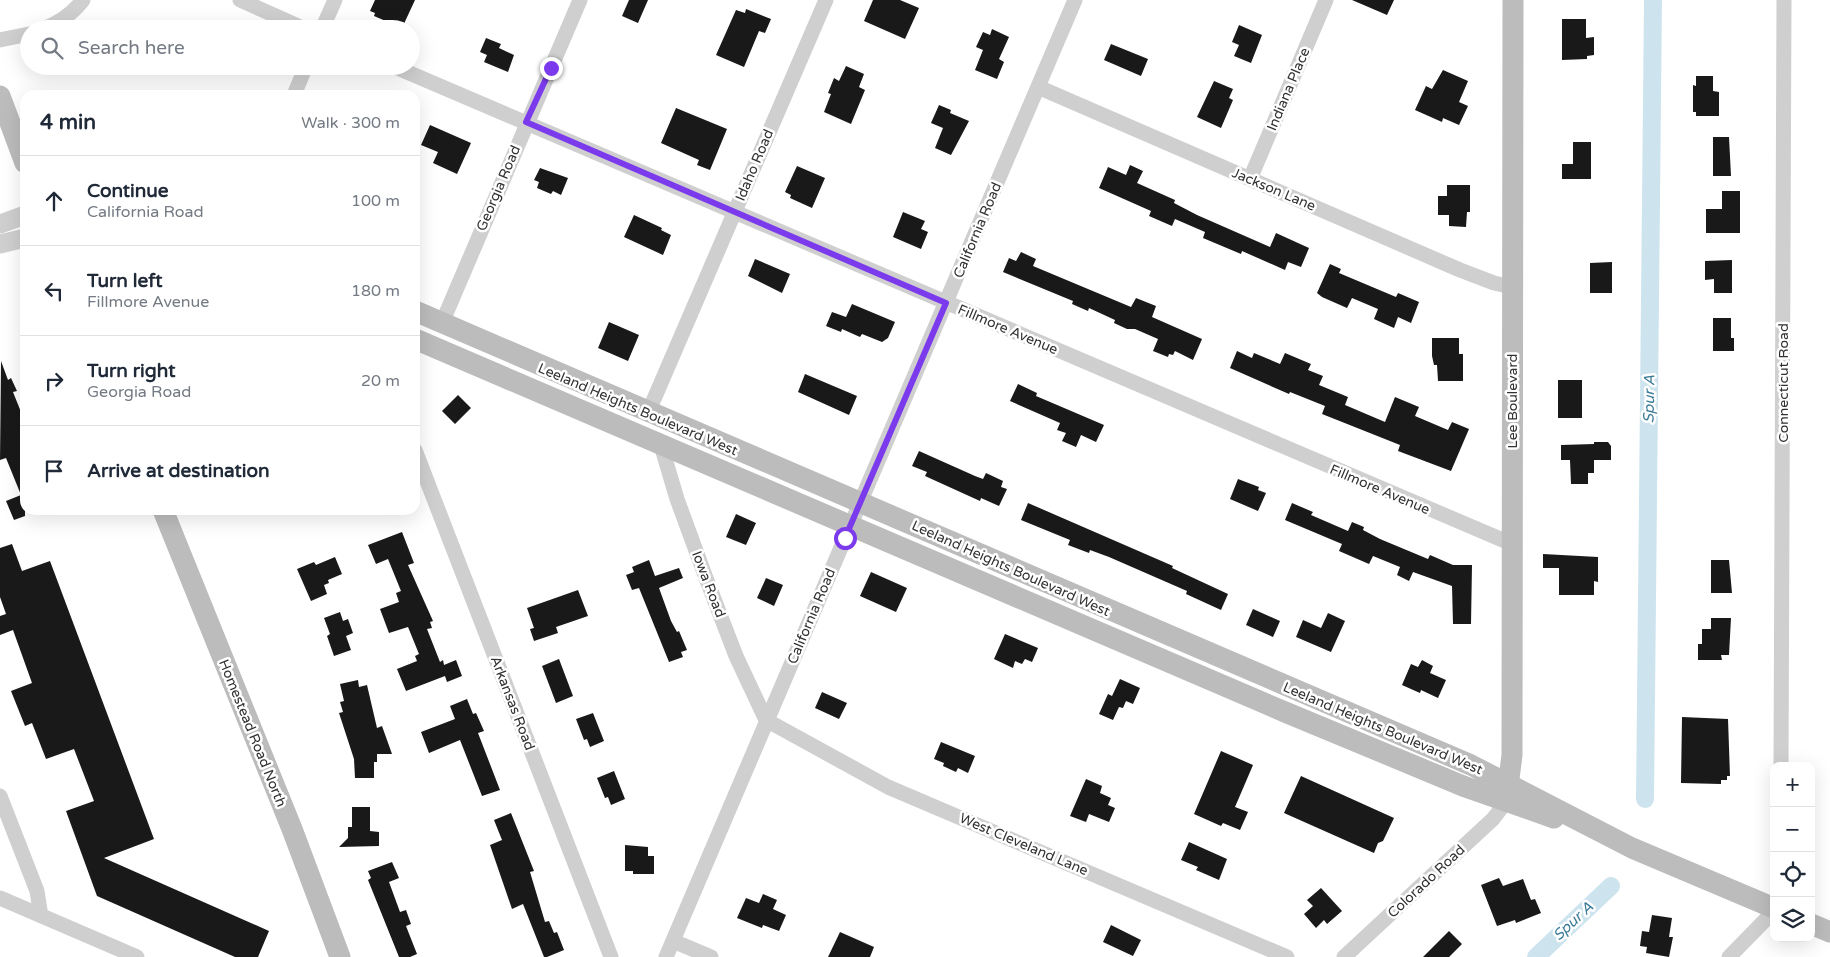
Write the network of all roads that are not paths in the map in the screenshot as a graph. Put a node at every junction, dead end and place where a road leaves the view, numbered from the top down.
1 (83, 0) edge
2 (240, 0) edge
3 (334, 0) edge
4 (580, 0) edge
5 (826, 0) edge
6 (1076, 0) edge
7 (1326, 0) edge
8 (1513, 0) edge
9 (1784, 0) edge
10 (62, 20) edge
11 (285, 20) edge
12 (326, 20) edge
13 (20, 36) edge
14 (0, 40) edge
15 (302, 75) edge
16 (414, 75) edge
17 (1038, 87) junction
18 (296, 90) edge
19 (0, 96) edge
20 (526, 122) junction
21 (20, 150) edge
22 (1250, 179) junction
23 (734, 212) junction
24 (20, 217) edge
25 (0, 224) edge
26 (20, 239) edge
27 (0, 244) edge
28 (1512, 287) junction
29 (946, 303) junction
30 (420, 313) edge
31 (442, 323) junction
32 (420, 341) edge
33 (648, 413) junction
34 (661, 445) junction
35 (420, 463) edge
36 (860, 502) junction
37 (165, 515) edge
38 (850, 525) junction
39 (1512, 544) junction
40 (766, 720) junction
41 (1781, 762) edge
42 (1508, 793) junction
43 (0, 796) edge
44 (0, 898) edge
45 (1770, 907) edge
46 (1770, 913) edge
47 (41, 916) junction
48 (1815, 926) edge
49 (1830, 932) edge
50 (673, 941) junction
51 (137, 957) edge
52 (340, 957) edge
53 (611, 957) edge
54 (666, 957) edge
55 (711, 957) edge
56 (1287, 957) edge
57 (1344, 957) edge
58 (1729, 957) edge

1 - 10 street
2 - 11 street
3 - 12 street
4 - 20 street, Georgia Road
5 - 23 street, Idaho Road
6 - 17 street, California Road
7 - 22 street, Indiana Place
8 - 28 main road, Lee Boulevard
9 - 41 street, Connecticut Road
13 - 14 street
15 - 18 street
16 - 20 street, Fillmore Avenue
17 - 22 street, Jackson Lane
17 - 29 street, California Road
19 - 21 main road
20 - 23 street, Fillmore Avenue
20 - 31 street, Georgia Road
22 - 28 street, Jackson Lane
23 - 29 street, Fillmore Avenue
23 - 33 street, Idaho Road
24 - 25 street
26 - 27 street
28 - 39 main road, Lee Boulevard
29 - 36 street, California Road
29 - 39 street, Fillmore Avenue
30 - 31 main road, Leeland Heights Boulevard West
31 - 33 main road, Leeland Heights Boulevard West
32 - 34 main road, Leeland Heights Boulevard West
33 - 36 main road, Leeland Heights Boulevard West
34 - 38 main road, Leeland Heights Boulevard West
34 - 40 street, Iowa Road
35 - 53 street, Arkansas Road
36 - 38 street, California Road
36 - 42 main road, Leeland Heights Boulevard West
37 - 52 main road, Homestead Road North
38 - 40 street, California Road
38 - 42 main road, Leeland Heights Boulevard West
39 - 42 main road, Lee Boulevard
40 - 50 street, California Road
40 - 56 street, West Cleveland Lane
42 - 45 main road, Leeland Heights Boulevard West
42 - 57 street, Colorado Road
43 - 47 street
44 - 47 street
46 - 58 street
47 - 51 street
48 - 49 main road
50 - 54 street, California Road
50 - 55 street

